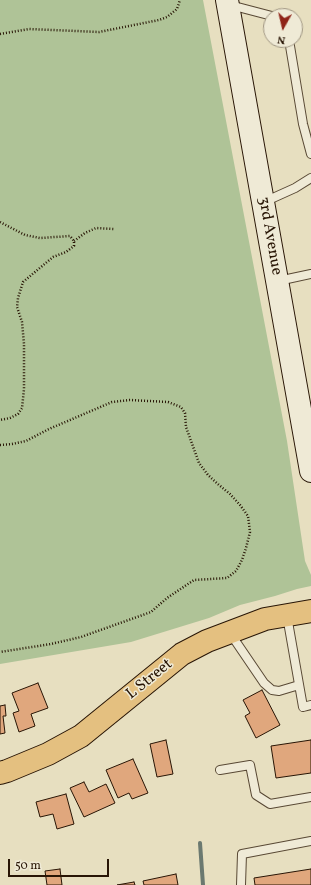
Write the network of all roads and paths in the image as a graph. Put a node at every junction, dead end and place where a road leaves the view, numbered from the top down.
1 (180, 0) edge
2 (228, 2) edge
3 (263, 13) edge
4 (0, 34) edge
5 (290, 48) edge
6 (311, 154) edge
7 (311, 178) edge
8 (263, 203) junction
9 (0, 222) edge
10 (114, 229) dead end
11 (74, 241) junction
12 (311, 274) edge
13 (277, 281) junction
14 (0, 420) edge
15 (307, 431) edge
16 (0, 445) edge
17 (311, 471) edge
18 (311, 611) edge
19 (287, 615) junction
20 (230, 632) junction
21 (0, 652) edge
22 (299, 685) junction
23 (311, 705) edge
24 (220, 770) dead end
25 (0, 773) edge
26 (311, 797) edge
27 (311, 841) edge
28 (241, 885) edge

1 - 4 path
2 - 3 lane
2 - 8 main road, 3rd Avenue
5 - 6 lane
7 - 8 lane
8 - 13 main road, 3rd Avenue
9 - 11 path
10 - 11 path
11 - 14 path
12 - 13 lane
13 - 15 main road, 3rd Avenue
15 - 17 main road, 3rd Avenue
16 - 21 path
18 - 19 main road, L Street
19 - 20 main road, L Street
19 - 22 lane
20 - 22 lane
20 - 25 main road, L Street
22 - 23 lane
24 - 26 lane
27 - 28 lane

